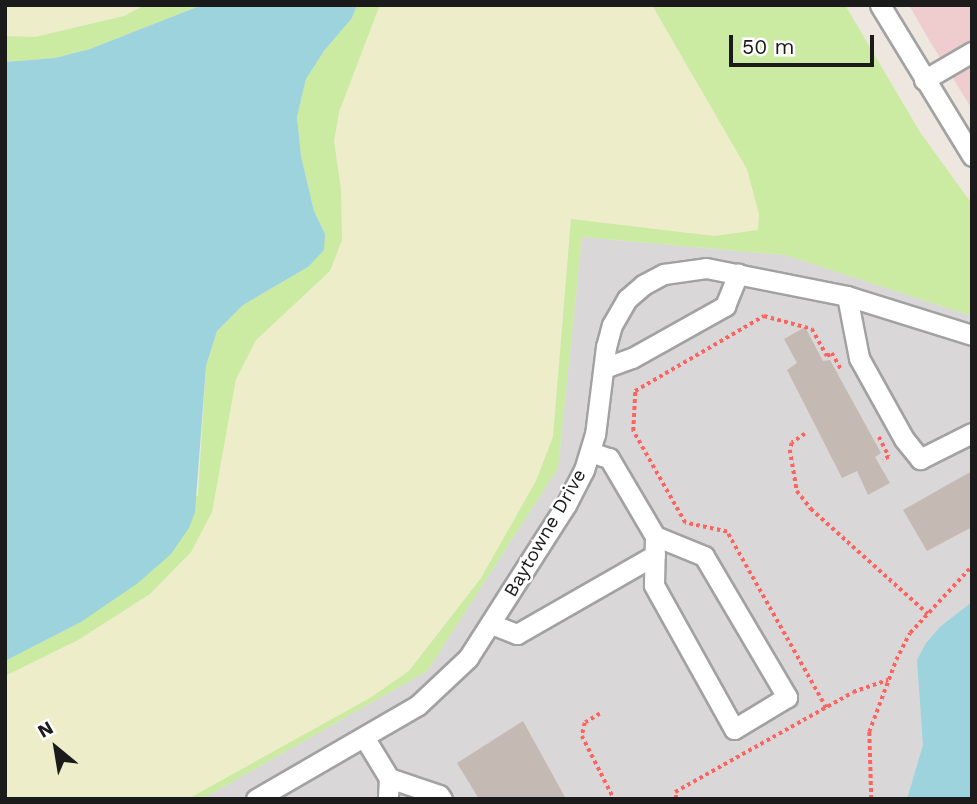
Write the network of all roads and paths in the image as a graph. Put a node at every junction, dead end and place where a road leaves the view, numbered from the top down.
1 (880, 5) edge
2 (972, 52) edge
3 (924, 80) junction
4 (972, 156) edge
5 (738, 274) junction
6 (847, 296) junction
7 (972, 335) edge
8 (604, 368) junction
9 (845, 376) dead end
10 (877, 433) dead end
11 (972, 433) edge
12 (806, 434) dead end
13 (590, 452) junction
14 (883, 460) dead end
15 (655, 545) junction
16 (972, 566) edge
17 (928, 614) junction
18 (491, 624) junction
19 (888, 680) junction
20 (826, 708) junction
21 (600, 714) dead end
22 (364, 737) junction
23 (389, 778) junction
24 (256, 799) edge
25 (388, 799) edge
26 (442, 799) edge
27 (614, 799) edge
28 (676, 799) edge
29 (871, 799) edge

1 - 3 street
2 - 3 street
3 - 4 street
5 - 6 street, Baytowne Drive
5 - 8 street
5 - 8 street, Baytowne Drive
6 - 7 street, Baytowne Drive
6 - 11 street
8 - 13 street, Baytowne Drive
9 - 20 path
10 - 14 path
12 - 17 path
13 - 15 street
13 - 18 street, Baytowne Drive
15 - 15 street
15 - 18 street
16 - 17 path
17 - 19 path
18 - 22 street, Baytowne Drive
19 - 20 path
19 - 29 path
20 - 28 path
21 - 27 path
22 - 23 street
22 - 24 street, Baytowne Drive
23 - 25 street
23 - 26 street

